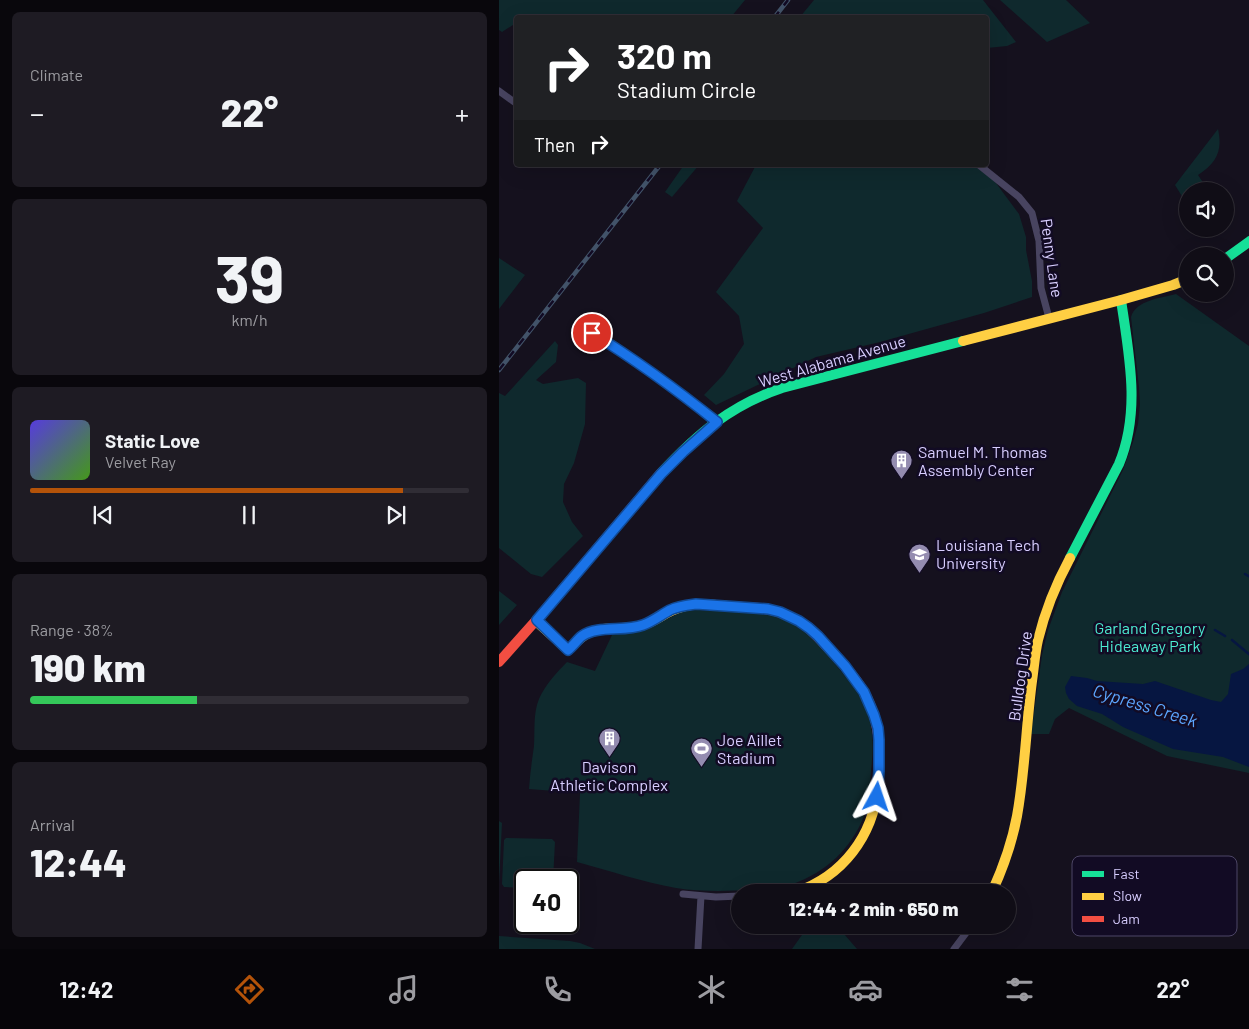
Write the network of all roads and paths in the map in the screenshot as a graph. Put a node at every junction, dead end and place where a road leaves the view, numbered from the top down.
1 (499, 92) edge
2 (514, 102) edge
3 (982, 167) edge
4 (1249, 241) edge
5 (1234, 252) edge
6 (1179, 283) edge
7 (1121, 300) junction
8 (1049, 318) junction
9 (592, 333) dead end
10 (717, 422) junction
11 (537, 620) junction
12 (499, 662) edge
13 (817, 884) edge
14 (996, 884) edge
15 (683, 894) dead end
16 (701, 896) junction
17 (731, 896) edge
18 (965, 934) edge
19 (698, 949) edge
20 (954, 949) edge

1 - 2 street
3 - 8 street, Penny Lane
4 - 5 street
6 - 7 street, West Alabama Avenue
7 - 8 street, West Alabama Avenue
7 - 14 street, Bulldog Drive
8 - 10 street, West Alabama Avenue
9 - 10 street
10 - 11 street, West Alabama Avenue
11 - 12 street, West Alabama Avenue
11 - 13 street
15 - 16 street
16 - 17 street
16 - 19 street
18 - 20 street

